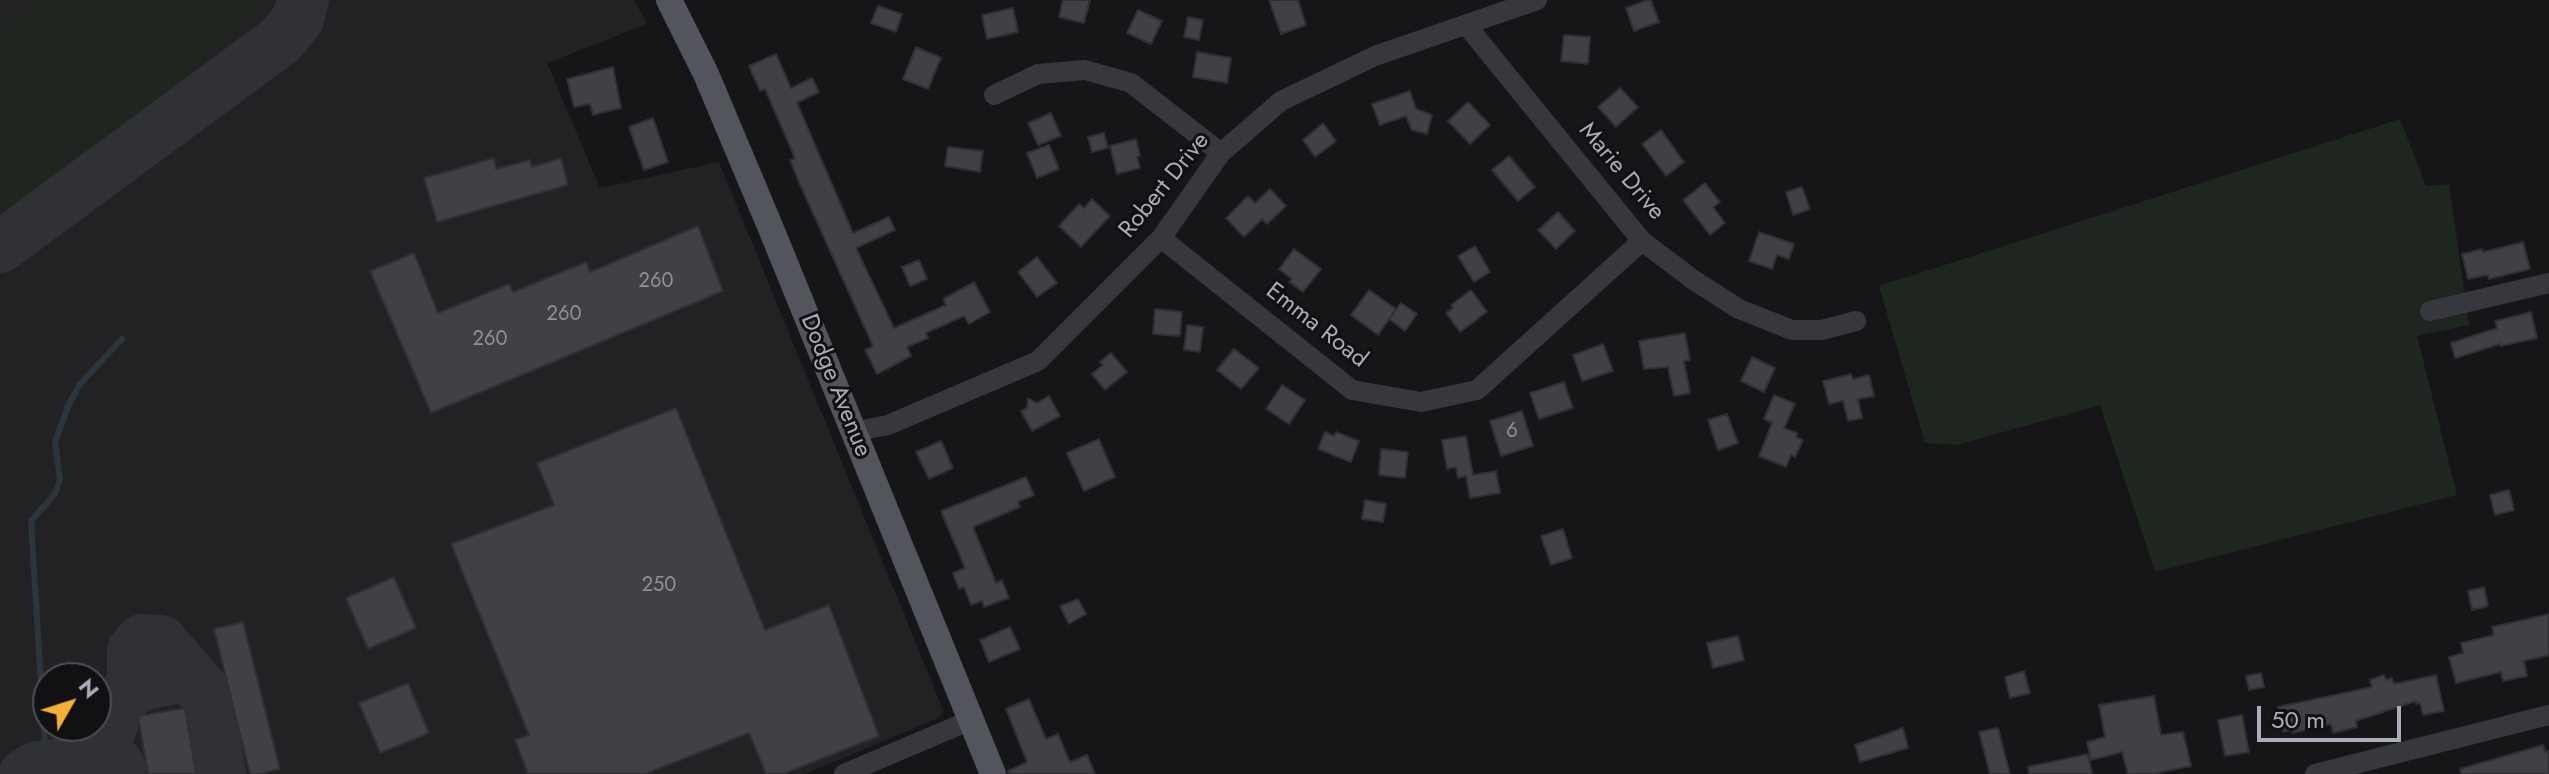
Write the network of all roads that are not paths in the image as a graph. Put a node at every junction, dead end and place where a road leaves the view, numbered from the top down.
1 (669, 0) edge
2 (1537, 0) edge
3 (1467, 26) junction
4 (994, 95) dead end
5 (1221, 153) junction
6 (1161, 238) junction
7 (1642, 241) junction
8 (2549, 283) edge
9 (2430, 311) dead end
10 (1856, 321) dead end
11 (853, 432) junction
12 (2549, 715) edge
13 (971, 720) junction
14 (844, 774) edge
15 (993, 774) edge
16 (2315, 774) edge

1 - 11 main road, Dodge Avenue
2 - 3 street, Robert Drive
3 - 5 street, Robert Drive
3 - 7 street, Marie Drive
4 - 5 street
5 - 6 street, Robert Drive
6 - 7 street, Emma Road
6 - 11 street, Robert Drive
7 - 10 street, Marie Drive
8 - 9 street
11 - 13 main road, Dodge Avenue
12 - 16 street
13 - 14 street
13 - 15 main road, Dodge Avenue

